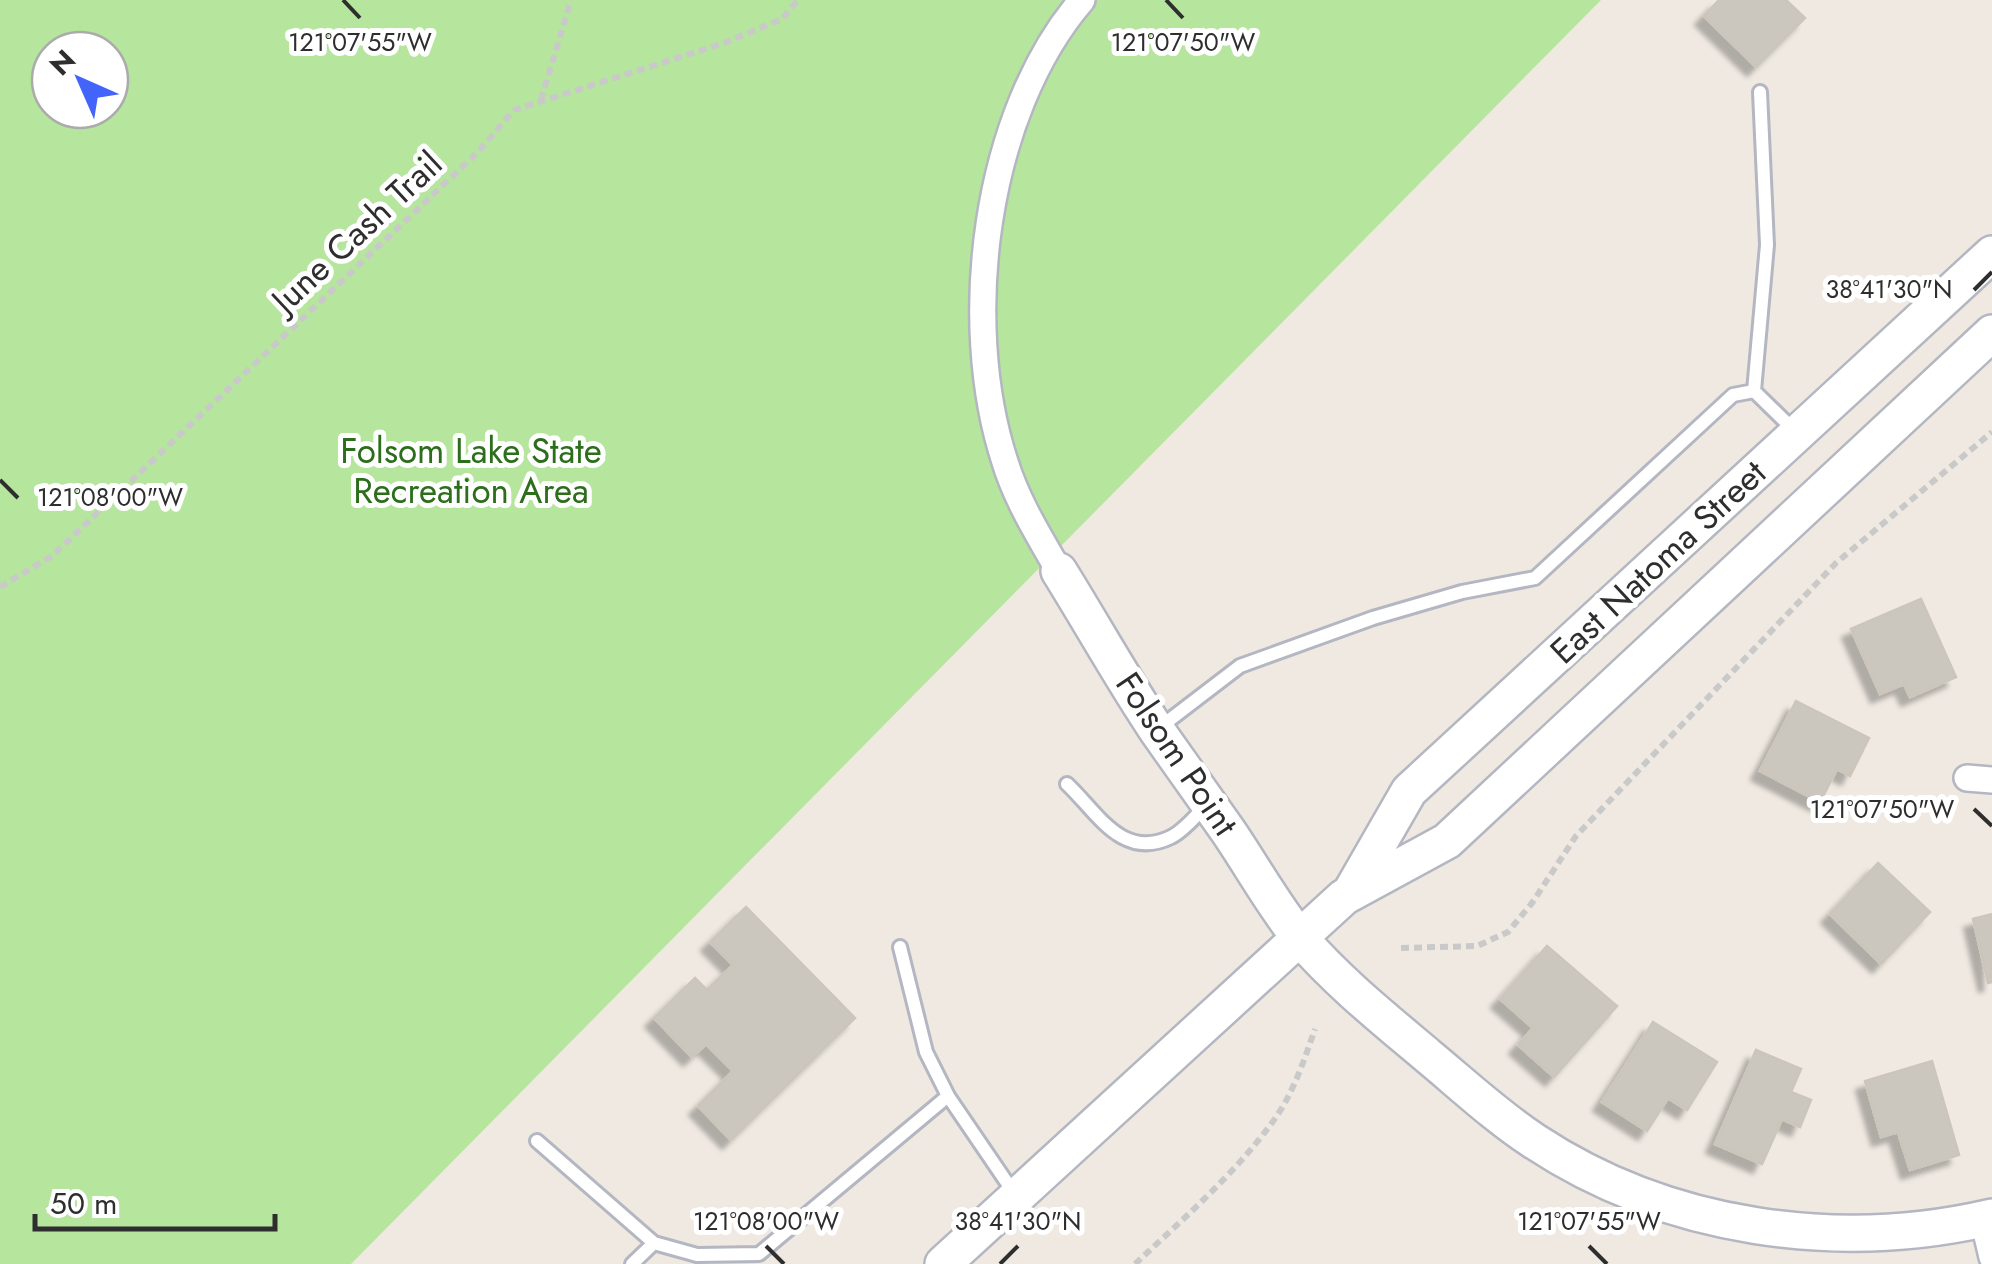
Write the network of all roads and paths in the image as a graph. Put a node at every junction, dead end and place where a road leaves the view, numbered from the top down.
1 (570, 0) edge
2 (798, 0) edge
3 (1082, 0) edge
4 (1760, 92) dead end
5 (541, 101) junction
6 (1992, 254) edge
7 (1992, 332) edge
8 (1754, 391) junction
9 (1992, 432) edge
10 (1798, 434) junction
11 (1059, 571) joint
12 (0, 588) edge
13 (1157, 730) junction
14 (1067, 784) dead end
15 (1209, 803) junction
16 (1351, 891) junction
17 (1298, 936) junction
18 (900, 947) dead end
19 (1401, 948) dead end
20 (1315, 1029) dead end
21 (948, 1096) junction
22 (536, 1141) dead end
23 (1018, 1198) junction
24 (1988, 1218) edge
25 (654, 1242) junction
26 (1992, 1257) edge
27 (632, 1264) edge
28 (944, 1264) edge
29 (1135, 1264) edge

1 - 5 path
2 - 5 path, June Cash Trail
3 - 11 street
4 - 8 lane
5 - 12 path, June Cash Trail
6 - 10 main road, East Natoma Street
7 - 16 main road, East Natoma Street
8 - 10 lane
8 - 13 lane
9 - 19 path
10 - 16 main road, East Natoma Street
11 - 13 main road, Folsom Point
13 - 15 main road, Folsom Point
14 - 15 lane
15 - 17 main road, Folsom Point
16 - 17 main road, East Natoma Street
17 - 23 main road, East Natoma Street
17 - 24 main road, Folsom Point
18 - 21 lane
20 - 29 path
21 - 23 lane
21 - 25 lane
22 - 25 lane
23 - 28 main road, East Natoma Street
24 - 26 street
25 - 27 lane

